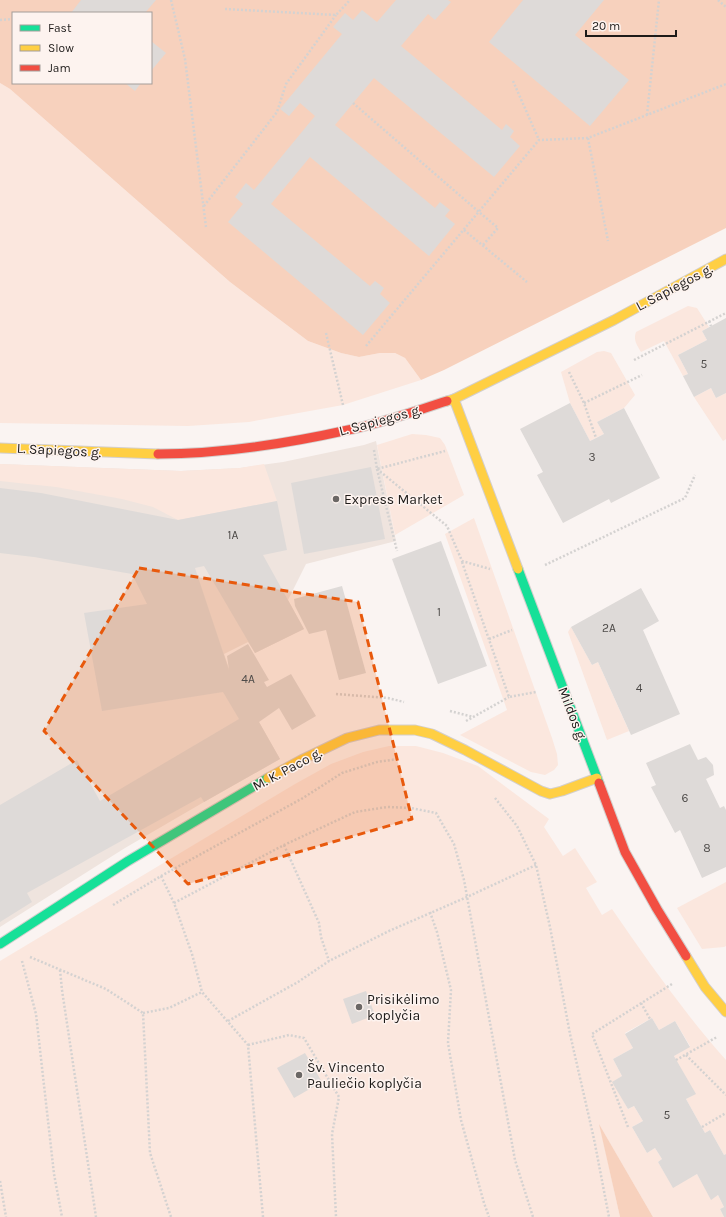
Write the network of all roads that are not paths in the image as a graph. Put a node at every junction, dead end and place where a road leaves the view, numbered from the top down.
1 (726, 259) edge
2 (454, 399) junction
3 (0, 448) edge
4 (597, 778) junction
5 (0, 944) edge
6 (726, 1012) edge

1 - 2 street, L. Sapiegos g.
2 - 3 street, L. Sapiegos g.
2 - 4 street, Mildos g.
4 - 5 street, M. K. Paco g.
4 - 6 street, Mildos g.

